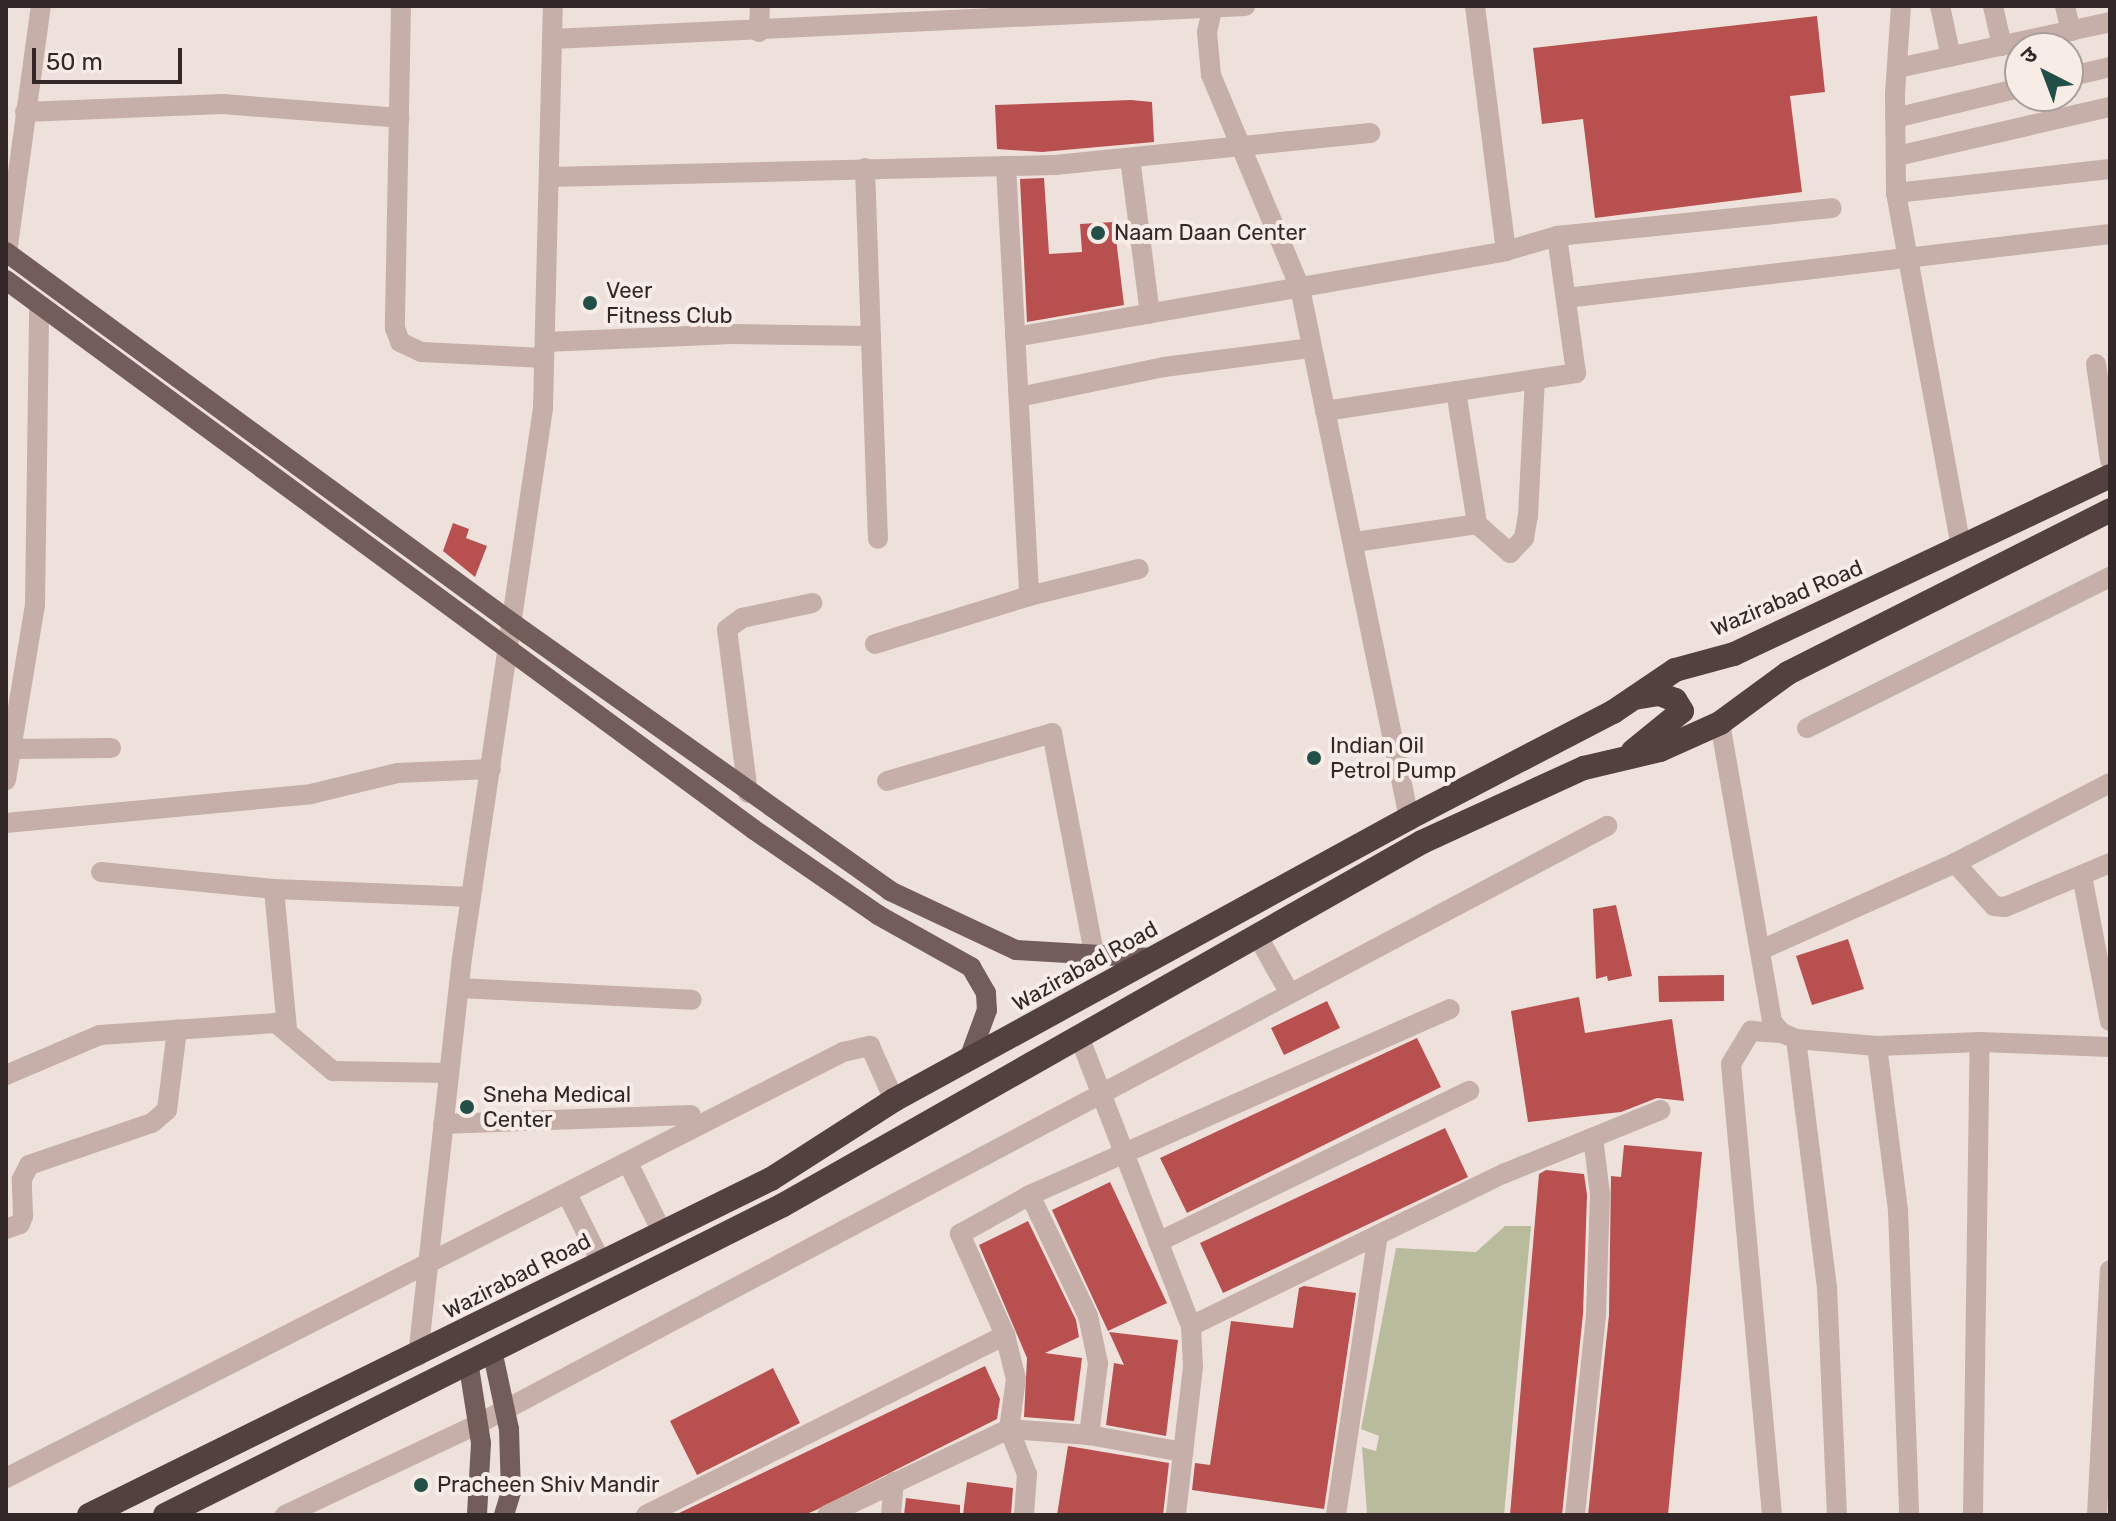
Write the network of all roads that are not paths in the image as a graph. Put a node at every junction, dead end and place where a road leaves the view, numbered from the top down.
1 (41, 6) edge
2 (401, 6) edge
3 (553, 6) edge
4 (760, 6) edge
5 (1245, 6) edge
6 (1475, 6) edge
7 (1901, 6) edge
8 (1940, 6) edge
9 (1993, 6) edge
10 (2065, 6) edge
11 (1213, 8) edge
12 (1016, 13) edge
13 (2110, 22) edge
14 (2071, 31) junction
15 (759, 32) junction
16 (553, 39) junction
17 (2002, 46) junction
18 (1951, 57) junction
19 (2110, 67) edge
20 (1898, 68) junction
21 (2084, 73) edge
22 (2004, 92) edge
23 (2110, 107) edge
24 (25, 112) junction
25 (399, 118) junction
26 (1895, 118) junction
27 (1370, 133) dead end
28 (1237, 147) junction
29 (1897, 156) junction
30 (1130, 158) junction
31 (1006, 166) junction
32 (865, 168) junction
33 (2110, 169) edge
34 (549, 177) junction
35 (1896, 193) junction
36 (1832, 208) dead end
37 (2110, 234) edge
38 (1557, 236) junction
39 (1506, 251) junction
40 (1908, 257) junction
41 (9, 264) edge
42 (54, 287) junction
43 (1300, 288) junction
44 (1566, 298) junction
45 (39, 307) junction
46 (1150, 314) junction
47 (871, 336) junction
48 (1015, 337) junction
49 (1310, 348) junction
50 (544, 350) junction
51 (2096, 364) dead end
52 (1535, 379) junction
53 (1456, 391) junction
54 (1019, 397) junction
55 (1325, 411) junction
56 (2110, 460) edge
57 (302, 469) junction
58 (2110, 476) edge
59 (289, 488) junction
60 (2110, 510) edge
61 (1477, 524) junction
62 (878, 539) dead end
63 (1355, 542) junction
64 (1961, 548) junction
65 (1139, 569) dead end
66 (2110, 577) edge
67 (1029, 596) junction
68 (812, 603) dead end
69 (515, 625) junction
70 (875, 644) dead end
71 (510, 652) junction
72 (1632, 699) junction
73 (1720, 723) junction
74 (1807, 728) dead end
75 (111, 748) dead end
76 (14, 749) junction
77 (1627, 756) junction
78 (491, 769) junction
79 (6, 780) edge
80 (887, 781) dead end
81 (2110, 783) edge
82 (748, 793) junction
83 (1409, 818) junction
84 (6, 823) edge
85 (1607, 826) dead end
86 (1955, 863) junction
87 (2110, 863) edge
88 (101, 872) dead end
89 (2082, 876) junction
90 (274, 889) junction
91 (471, 897) junction
92 (1257, 935) junction
93 (2104, 943) edge
94 (1763, 949) junction
95 (1095, 958) junction
96 (1152, 958) junction
97 (459, 988) junction
98 (1289, 992) junction
99 (692, 1000) dead end
100 (1450, 1009) dead end
101 (2110, 1021) edge
102 (287, 1029) junction
103 (177, 1030) junction
104 (1079, 1036) junction
105 (1789, 1036) junction
106 (1980, 1042) junction
107 (1877, 1046) junction
108 (2110, 1047) edge
109 (969, 1059) junction
110 (449, 1073) junction
111 (6, 1075) edge
112 (1100, 1091) junction
113 (1469, 1091) dead end
114 (894, 1100) junction
115 (1661, 1110) dead end
116 (691, 1115) dead end
117 (443, 1124) junction
118 (1593, 1137) junction
119 (1123, 1153) junction
120 (629, 1165) junction
121 (567, 1194) junction
122 (1030, 1195) junction
123 (6, 1229) edge
124 (662, 1232) junction
125 (1378, 1235) junction
126 (1158, 1242) junction
127 (426, 1261) junction
128 (601, 1262) junction
129 (2110, 1270) edge
130 (1191, 1326) junction
131 (1005, 1335) junction
132 (492, 1350) junction
133 (418, 1356) junction
134 (468, 1361) junction
135 (504, 1408) junction
136 (478, 1424) junction
137 (1009, 1429) junction
138 (1089, 1435) junction
139 (1183, 1452) junction
140 (6, 1478) edge
141 (894, 1482) junction
142 (89, 1515) edge
143 (165, 1515) edge
144 (285, 1515) edge
145 (477, 1515) edge
146 (504, 1515) edge
147 (646, 1515) edge
148 (827, 1515) edge
149 (891, 1515) edge
150 (1024, 1515) edge
151 (1176, 1515) edge
152 (1336, 1515) edge
153 (1575, 1515) edge
154 (1772, 1515) edge
155 (1837, 1515) edge
156 (1909, 1515) edge
157 (1973, 1515) edge
158 (2097, 1515) edge

1 - 24 street
2 - 25 street
3 - 16 street
4 - 15 street
5 - 11 street
6 - 39 street
7 - 20 street
8 - 18 street
9 - 17 street
10 - 14 street
11 - 12 street
11 - 28 street
12 - 15 street
13 - 14 street
14 - 17 street
15 - 16 street
16 - 34 street
17 - 18 street
18 - 20 street
19 - 21 street
20 - 26 street
22 - 26 street
23 - 29 street
24 - 25 street
24 - 41 street
25 - 50 street
26 - 29 street
27 - 28 street
28 - 30 street
28 - 43 street
29 - 35 street
30 - 31 street
30 - 46 street
31 - 32 street
31 - 48 street
32 - 34 street
32 - 47 street
33 - 35 street
34 - 50 street
35 - 40 street
36 - 38 street
37 - 40 street
38 - 39 street
38 - 44 street
39 - 43 street
40 - 44 street
40 - 64 street
41 - 42 main road
41 - 45 main road
42 - 45 main road
42 - 57 main road
43 - 46 street
43 - 49 street
44 - 52 street
45 - 59 main road
45 - 76 street
46 - 48 street
47 - 50 street
47 - 62 street
48 - 54 street
49 - 54 street
49 - 55 street
50 - 69 street
51 - 56 street
52 - 53 street
52 - 61 street
53 - 55 street
53 - 61 street
54 - 67 street
55 - 63 street
57 - 59 main road
57 - 69 main road
58 - 64 highway, Wazirabad Road
59 - 71 main road
60 - 73 highway
61 - 63 street
63 - 83 street
64 - 72 highway, Wazirabad Road
65 - 67 street
66 - 74 street
67 - 70 street
68 - 82 street
69 - 71 street
69 - 82 main road
71 - 78 street
71 - 109 main road
72 - 77 highway
72 - 83 highway, Wazirabad Road
73 - 77 highway
73 - 94 street
75 - 76 street
76 - 79 street
77 - 92 highway
78 - 84 street
78 - 91 street
80 - 95 street
81 - 86 street
82 - 95 main road
83 - 96 highway, Wazirabad Road
85 - 98 street
86 - 89 street
86 - 94 street
87 - 89 street
88 - 90 street
89 - 93 street
90 - 91 street
90 - 102 street
91 - 97 street
92 - 98 street
92 - 104 highway
93 - 101 street
94 - 105 street
95 - 96 main road
96 - 109 highway, Wazirabad Road
97 - 99 street
97 - 110 street
98 - 112 street
100 - 119 street
102 - 103 street
102 - 110 street
103 - 111 street
103 - 123 street
104 - 112 street
104 - 132 highway
105 - 107 street
105 - 154 street
105 - 155 street
106 - 107 street
106 - 108 street
106 - 157 street
107 - 156 street
109 - 114 highway, Wazirabad Road
110 - 117 street
112 - 119 street
112 - 135 street
113 - 126 street
114 - 120 street
114 - 124 highway, Wazirabad Road
115 - 118 street
116 - 117 street
117 - 127 street
118 - 125 street
118 - 153 street
119 - 122 street
119 - 126 street
120 - 121 street
120 - 124 street
121 - 127 street
121 - 128 street
122 - 131 street
122 - 138 street
124 - 128 highway, Wazirabad Road
125 - 130 street
125 - 152 street
126 - 130 street
127 - 133 street
127 - 140 street
128 - 133 highway, Wazirabad Road
129 - 158 street
130 - 139 street
131 - 137 street
131 - 147 street
132 - 134 highway
132 - 135 main road
133 - 142 highway, Wazirabad Road
134 - 136 main road
134 - 143 highway
135 - 136 street
135 - 146 main road
136 - 144 street
136 - 145 main road
137 - 138 street
137 - 141 street
137 - 150 street
138 - 139 street
139 - 151 street
141 - 148 street
141 - 149 street

